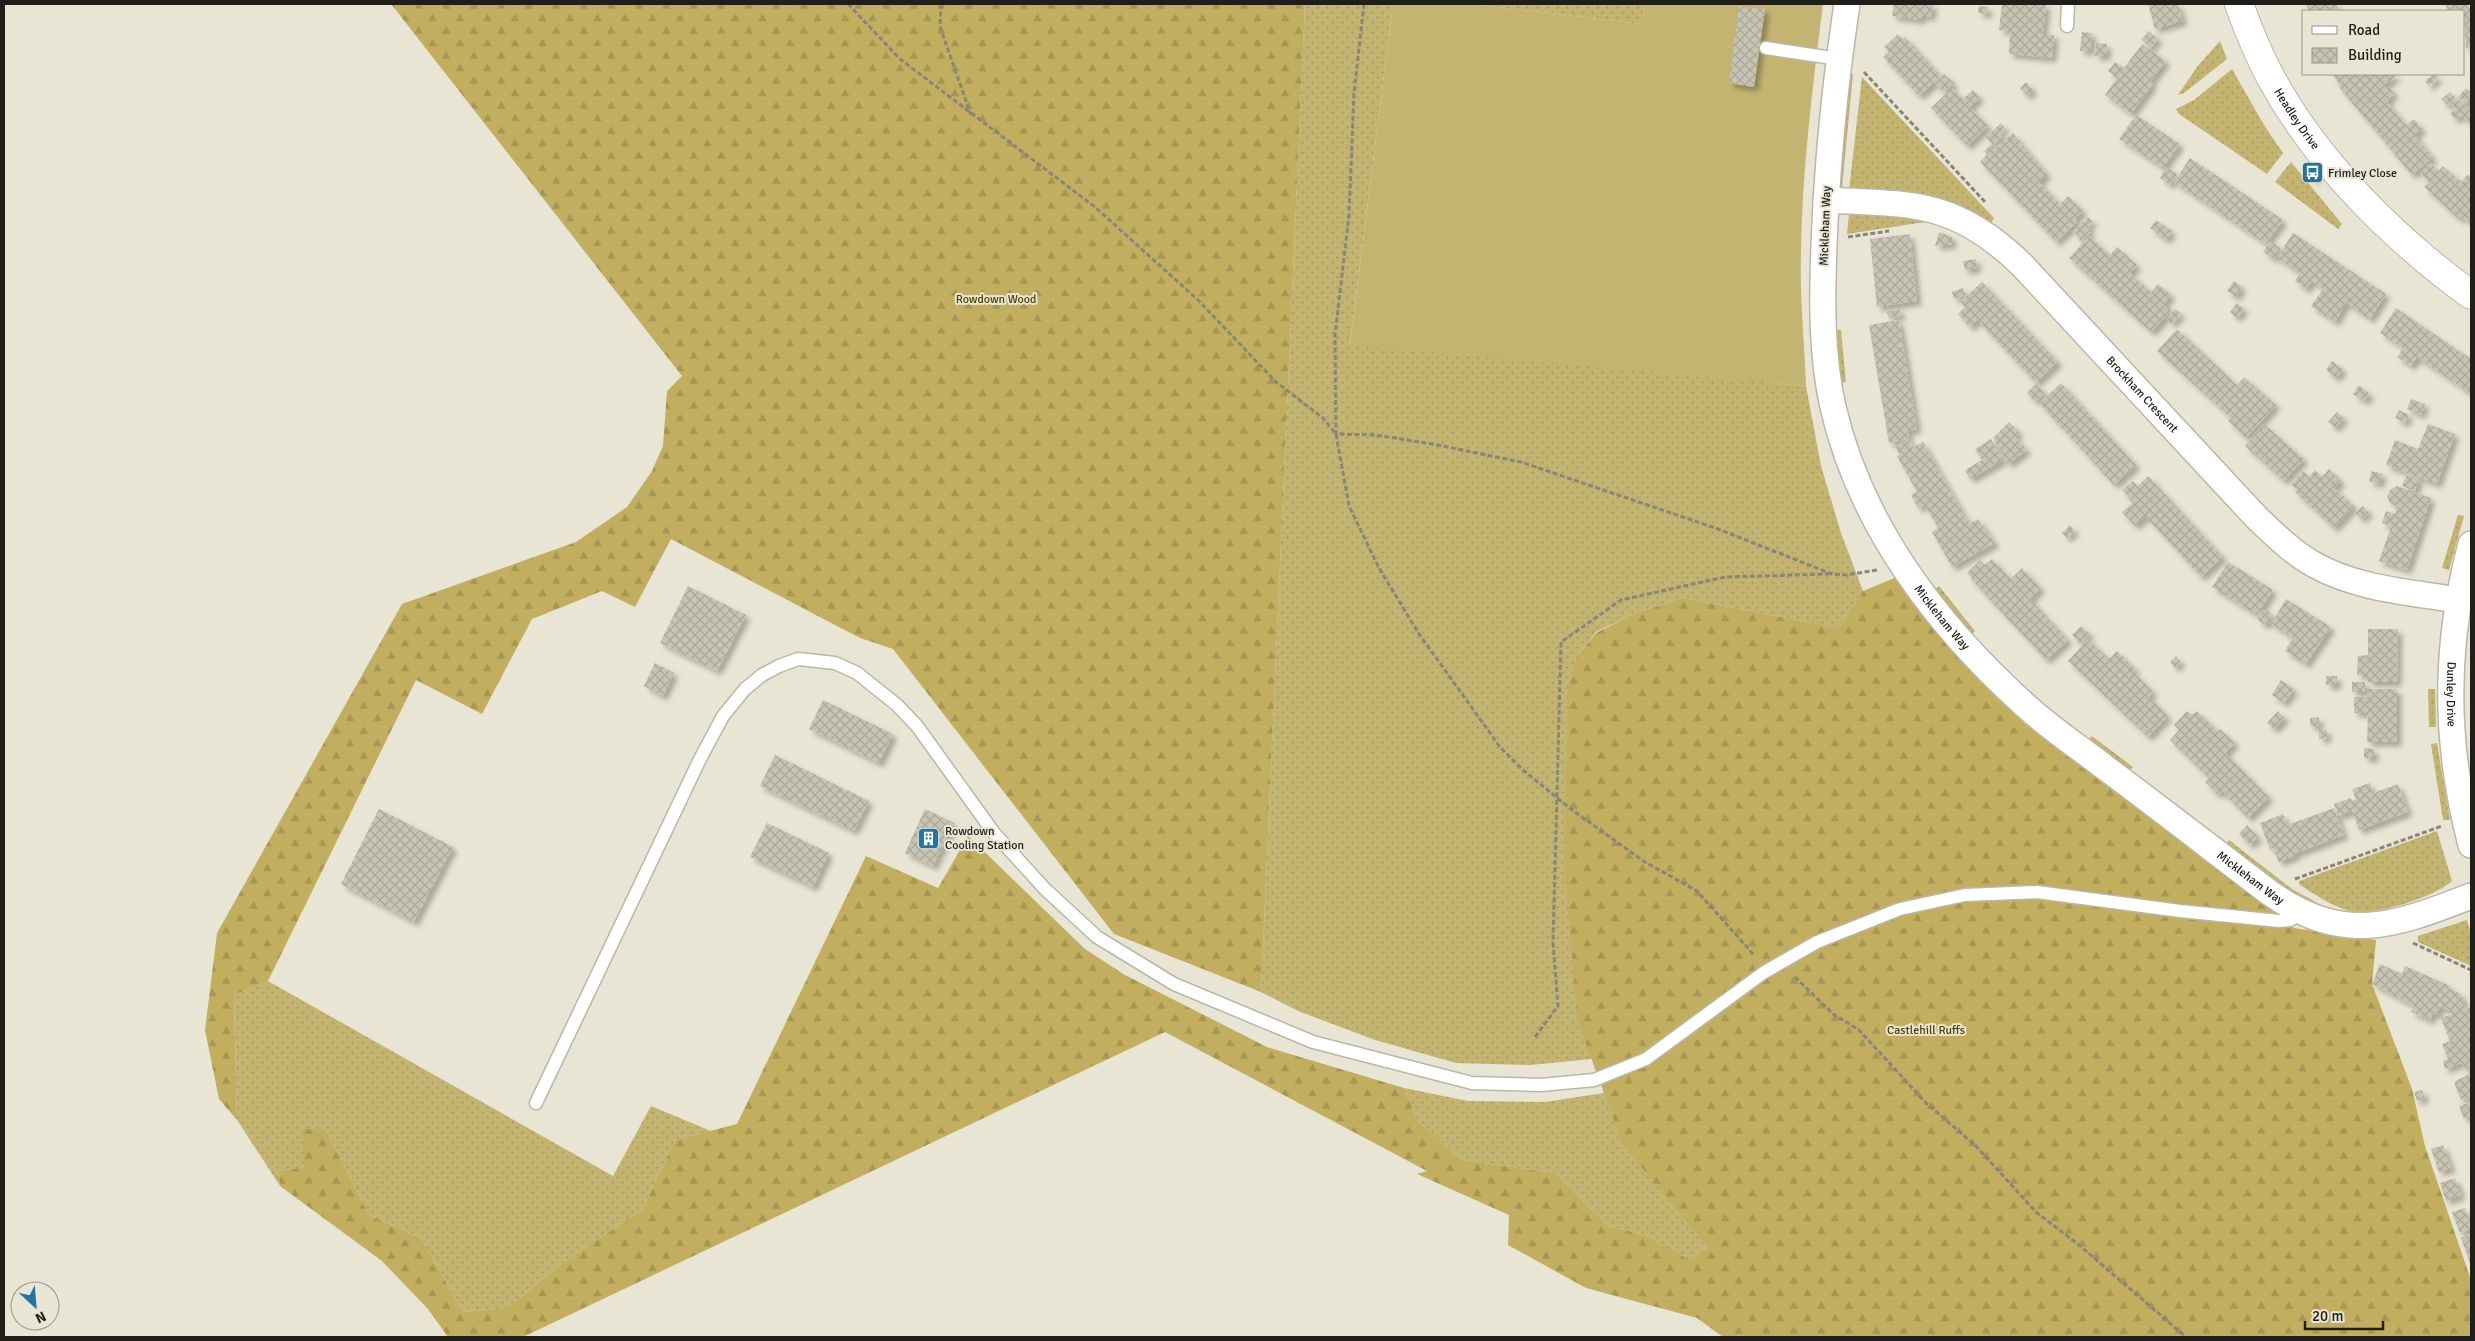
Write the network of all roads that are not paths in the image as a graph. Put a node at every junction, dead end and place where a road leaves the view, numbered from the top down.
1 (1847, 4) edge
2 (2068, 4) edge
3 (2240, 4) edge
4 (2067, 26) dead end
5 (1766, 48) dead end
6 (1839, 59) junction
7 (1826, 200) junction
8 (2471, 296) edge
9 (2471, 544) edge
10 (2457, 600) junction
11 (2471, 845) edge
12 (2471, 896) edge
13 (2302, 913) junction
14 (536, 1103) dead end

1 - 6 street, Mickleham Way
2 - 4 lane
3 - 8 street, Headley Drive
5 - 6 lane
6 - 7 street, Mickleham Way
7 - 10 street, Brockham Crescent
7 - 13 street, Mickleham Way
9 - 10 street, Dunley Drive
10 - 11 street, Dunley Drive
12 - 13 street, Mickleham Way
13 - 14 lane

